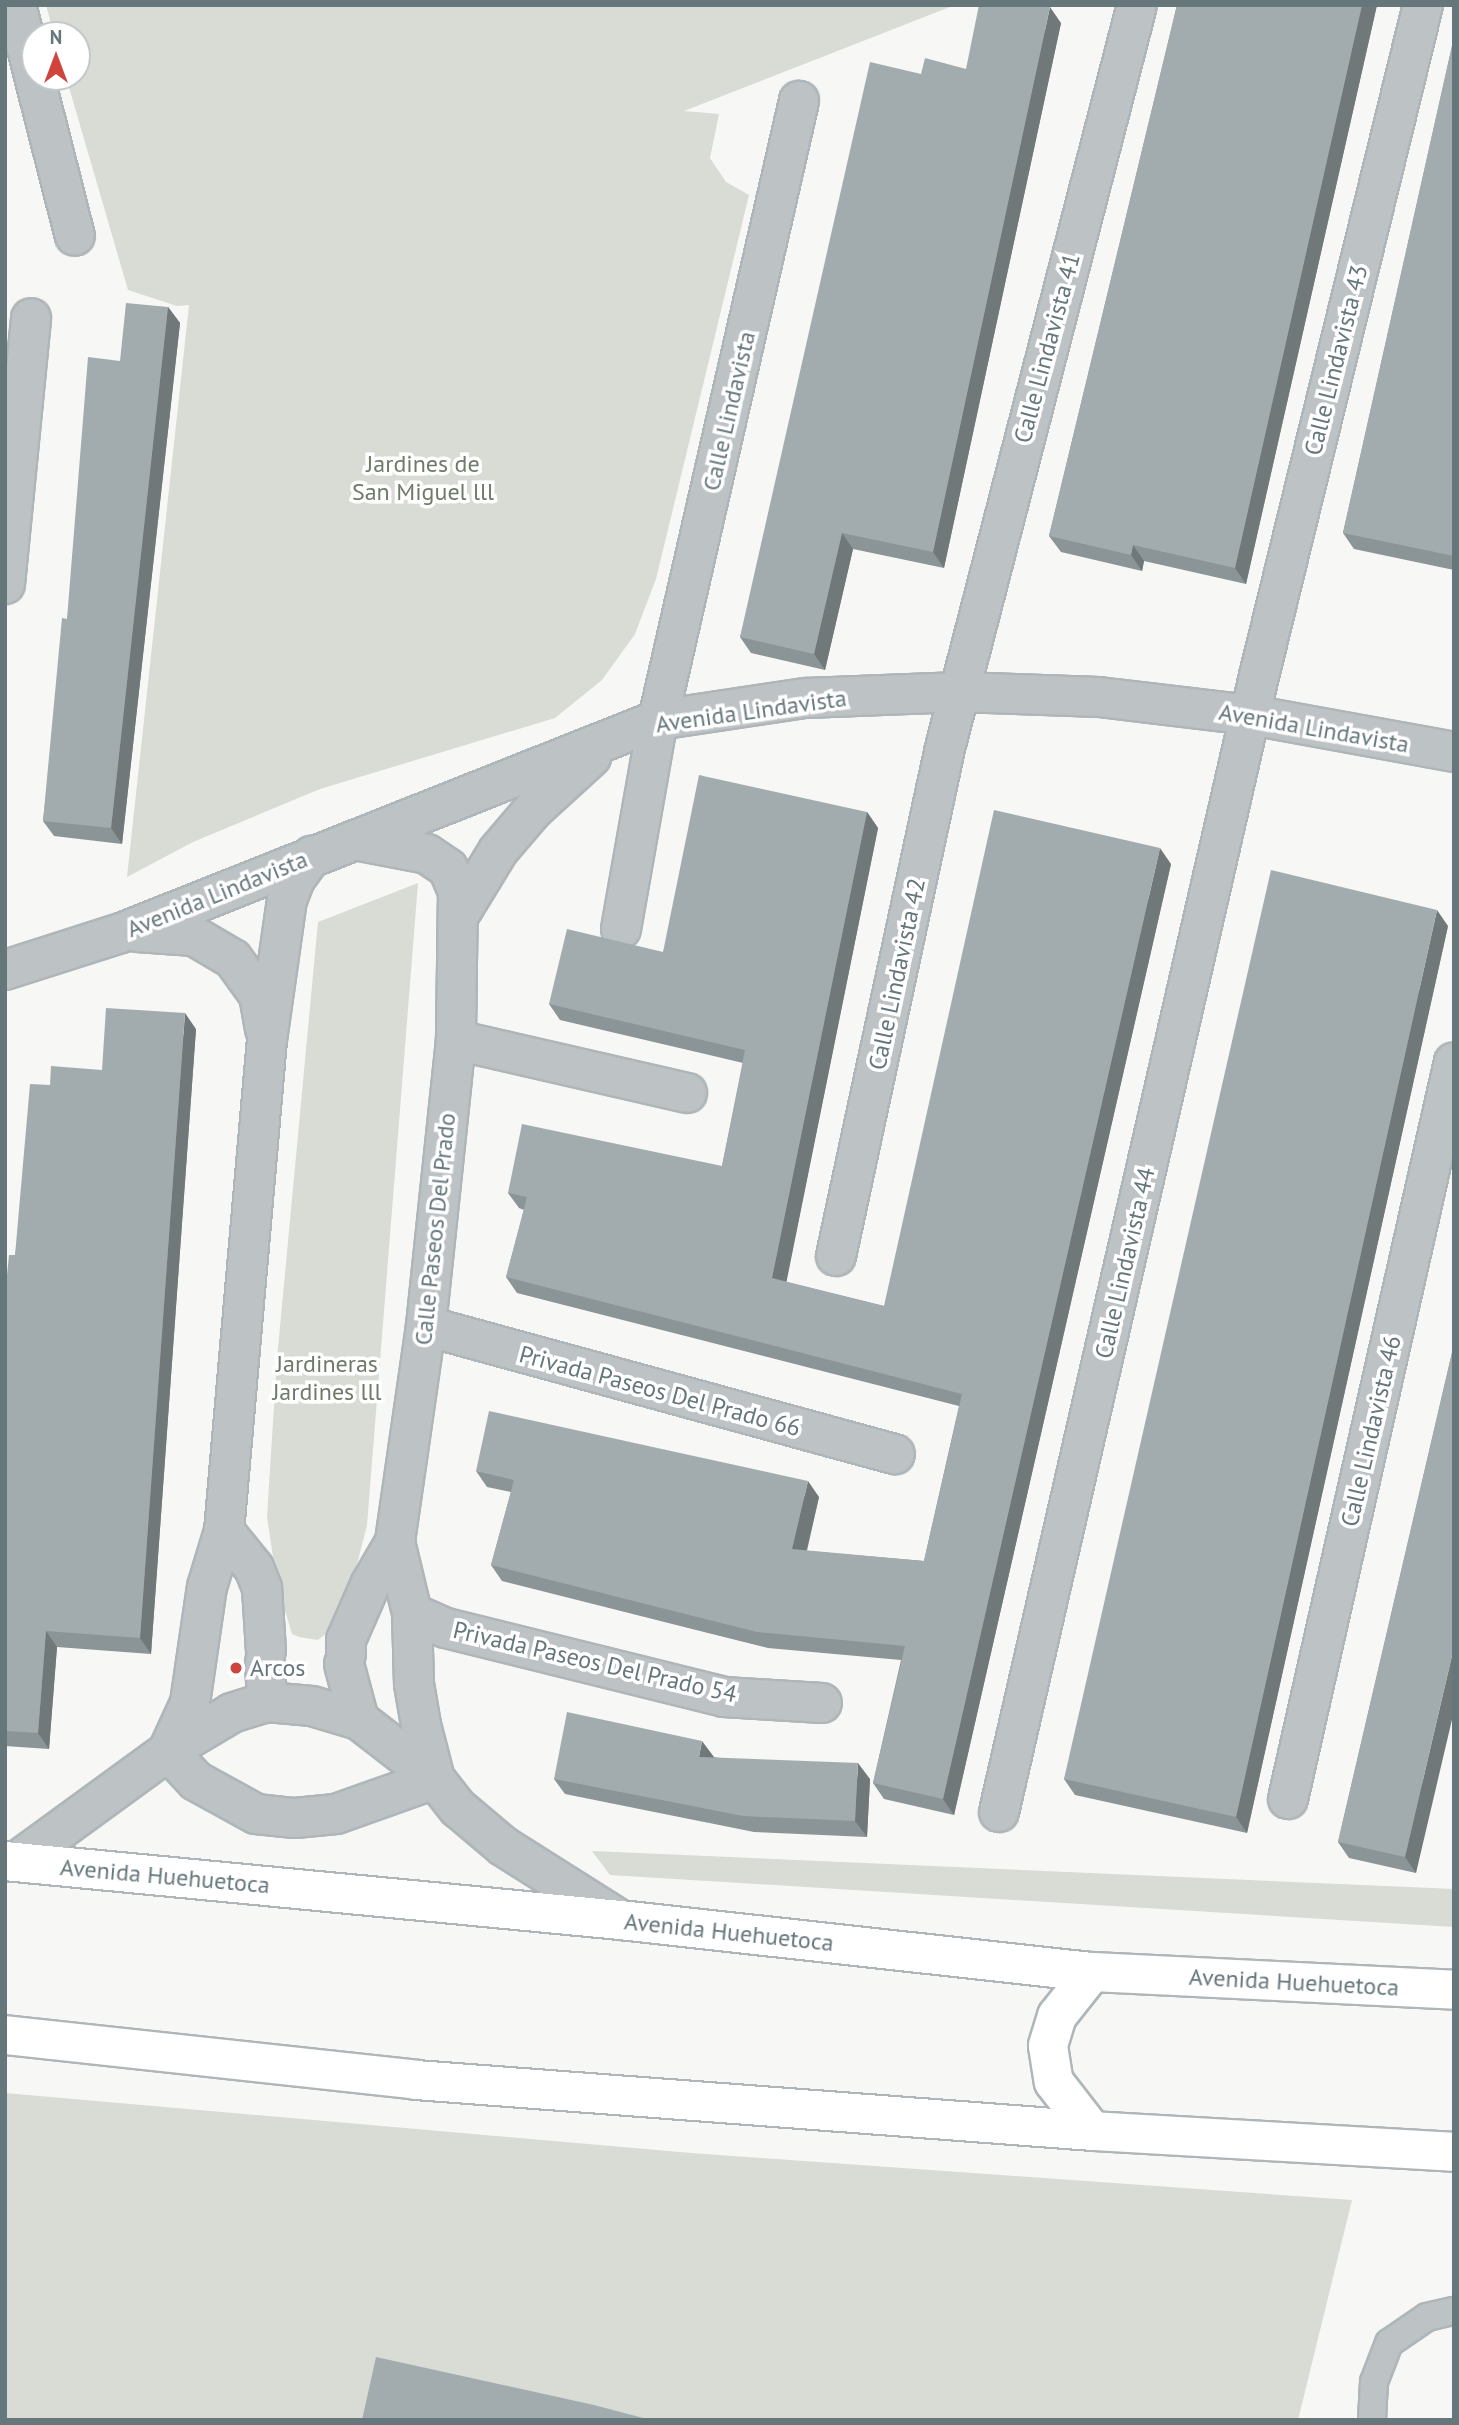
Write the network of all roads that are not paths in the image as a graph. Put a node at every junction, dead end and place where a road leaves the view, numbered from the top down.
1 (16, 5) edge
2 (1136, 5) edge
3 (1423, 5) edge
4 (799, 101) dead end
5 (75, 236) dead end
6 (31, 318) dead end
7 (5, 584) edge
8 (960, 692) junction
9 (1251, 715) junction
10 (659, 720) junction
11 (610, 740) junction
12 (1454, 752) edge
13 (355, 840) junction
14 (312, 856) junction
15 (459, 915) junction
16 (621, 929) dead end
17 (121, 933) junction
18 (5, 971) edge
19 (267, 1041) junction
20 (456, 1041) junction
21 (1454, 1062) edge
22 (687, 1093) dead end
23 (836, 1256) dead end
24 (426, 1326) junction
25 (895, 1454) dead end
26 (224, 1531) junction
27 (395, 1542) junction
28 (412, 1612) junction
29 (267, 1702) junction
30 (822, 1703) dead end
31 (359, 1720) junction
32 (168, 1751) junction
33 (435, 1779) junction
34 (1288, 1799) dead end
35 (999, 1812) dead end
36 (10, 1861) edge
37 (620, 1920) junction
38 (1092, 1972) junction
39 (1454, 1990) edge
40 (5, 2035) edge
41 (1092, 2131) junction
42 (1454, 2152) edge
43 (1454, 2311) edge
44 (1372, 2420) edge

1 - 5 street
2 - 8 street, Calle Lindavista 41
3 - 9 street, Calle Lindavista 43
4 - 10 street, Calle Lindavista
6 - 7 street
8 - 9 street, Avenida Lindavista
8 - 10 street, Avenida Lindavista
8 - 23 street, Calle Lindavista 42
9 - 12 street, Avenida Lindavista
9 - 35 street, Calle Lindavista 44
10 - 11 street, Avenida Lindavista
10 - 16 street, Calle Lindavista
11 - 13 street, Avenida Lindavista
11 - 15 street, Calle Paseos Del Prado
13 - 14 street, Avenida Lindavista
13 - 15 street, Calle Paseos Del Prado
14 - 17 street, Avenida Lindavista
14 - 19 street
15 - 20 street, Calle Paseos Del Prado
17 - 18 street, Avenida Lindavista
17 - 19 street
19 - 26 street
20 - 22 street
20 - 24 street, Calle Paseos Del Prado
21 - 34 street, Calle Lindavista 46
24 - 25 street, Privada Paseos Del Prado 66
24 - 27 street, Calle Paseos Del Prado
26 - 29 street
26 - 32 street
27 - 28 street, Calle Paseos Del Prado
27 - 31 street, Calle Paseos Del Prado
28 - 30 street, Privada Paseos Del Prado 54
28 - 33 street, Calle Paseos Del Prado
29 - 31 street
29 - 32 street
31 - 33 street, Calle Paseos Del Prado
32 - 33 street
32 - 36 street
33 - 37 street, Calle Paseos Del Prado
36 - 37 main road, Avenida Huehuetoca
37 - 38 main road, Avenida Huehuetoca
38 - 39 main road, Avenida Huehuetoca
38 - 41 main road
40 - 41 main road
41 - 42 main road
43 - 44 lane

